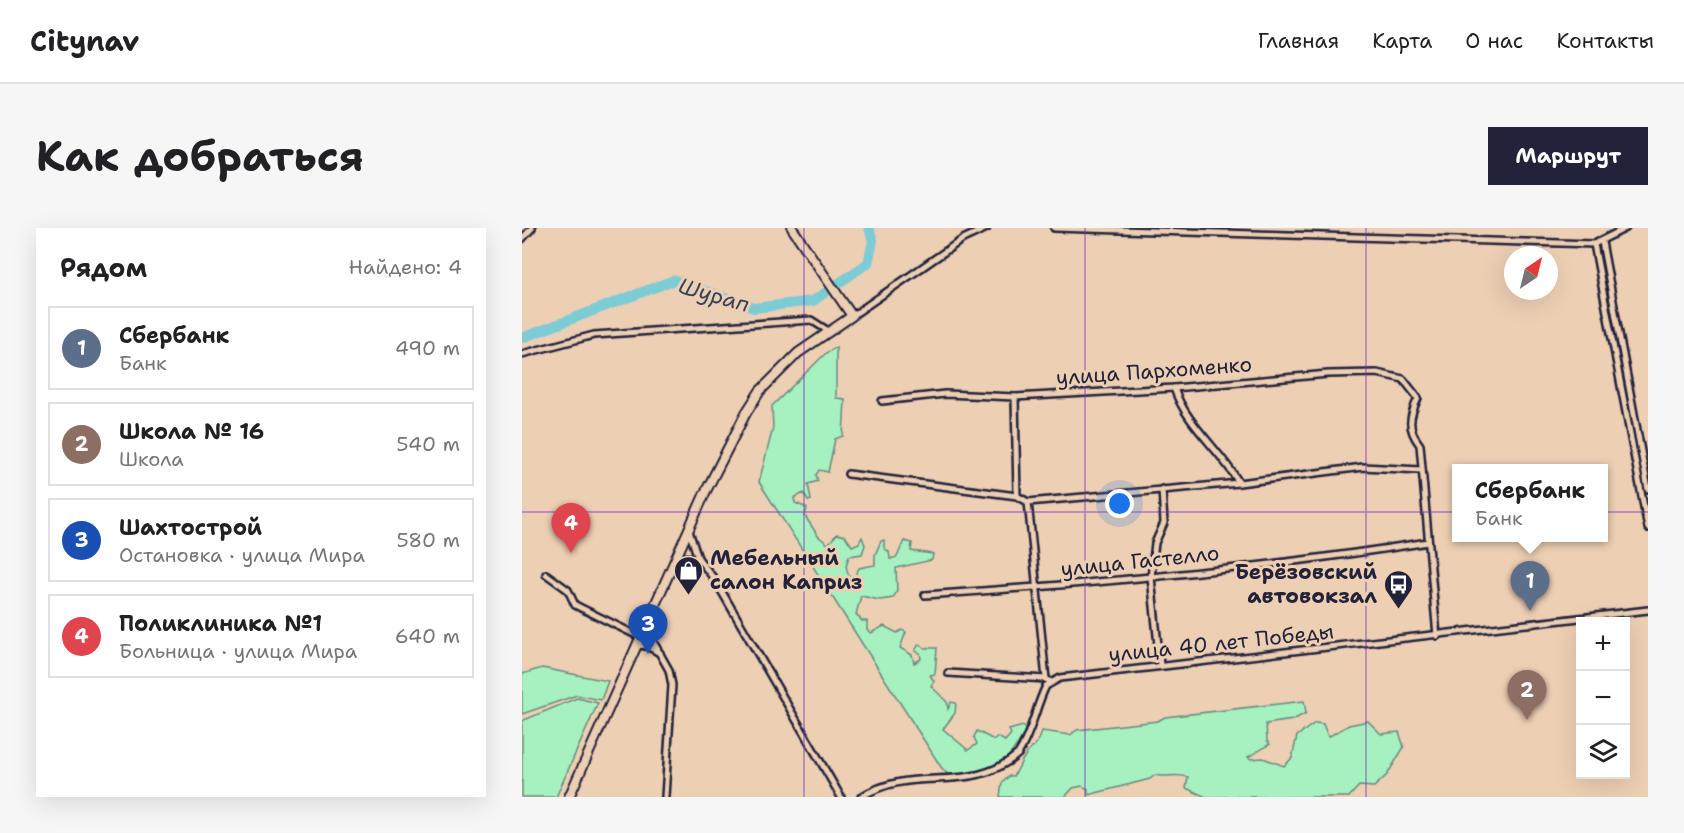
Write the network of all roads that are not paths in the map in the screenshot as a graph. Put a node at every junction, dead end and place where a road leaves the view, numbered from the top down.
1 (532, 228) edge
2 (792, 228) edge
3 (986, 228) edge
4 (1053, 228) edge
5 (1626, 228) edge
6 (522, 239) edge
7 (1602, 242) junction
8 (1594, 244) junction
9 (852, 316) junction
10 (830, 332) junction
11 (522, 354) edge
12 (1174, 388) junction
13 (1016, 397) junction
14 (882, 401) dead end
15 (1421, 470) junction
16 (848, 474) dead end
17 (1239, 483) junction
18 (1162, 489) junction
19 (1648, 489) edge
20 (1017, 496) junction
21 (1028, 502) junction
22 (1648, 528) edge
23 (689, 531) junction
24 (1428, 543) junction
25 (678, 557) junction
26 (698, 558) junction
27 (546, 574) dead end
28 (1151, 577) junction
29 (1037, 588) junction
30 (924, 595) dead end
31 (1648, 610) edge
32 (645, 627) junction
33 (1437, 636) junction
34 (638, 641) junction
35 (660, 652) junction
36 (1160, 665) junction
37 (948, 673) dead end
38 (1049, 680) junction
39 (1001, 774) dead end
40 (913, 789) dead end
41 (569, 797) edge
42 (665, 797) edge
43 (841, 797) edge
44 (861, 797) edge

1 - 6 street
2 - 9 main road
3 - 9 street
4 - 8 street
5 - 7 street
7 - 8 street
7 - 19 street
8 - 22 street
9 - 10 main road
10 - 11 street
10 - 23 main road
12 - 13 street, улица Пархоменко
12 - 15 street, улица Пархоменко
12 - 17 street
13 - 14 street, улица Пархоменко
13 - 20 street
15 - 17 street
15 - 24 street
16 - 20 street
17 - 18 street
18 - 21 street
18 - 28 street
20 - 21 street
21 - 29 street
23 - 25 main road
23 - 26 street
24 - 28 street, улица Гастелло
24 - 33 street
25 - 26 street
25 - 32 main road
26 - 43 street
27 - 34 street
28 - 29 street, улица Гастелло
28 - 36 street
29 - 30 street, улица Гастелло
29 - 38 street
31 - 33 street, улица 40 лет Победы
32 - 34 main road
32 - 35 street
33 - 36 street, улица 40 лет Победы
34 - 35 street
34 - 41 main road
35 - 42 street
36 - 38 street, улица 40 лет Победы
37 - 38 street, улица 40 лет Победы
38 - 39 street
40 - 44 street

